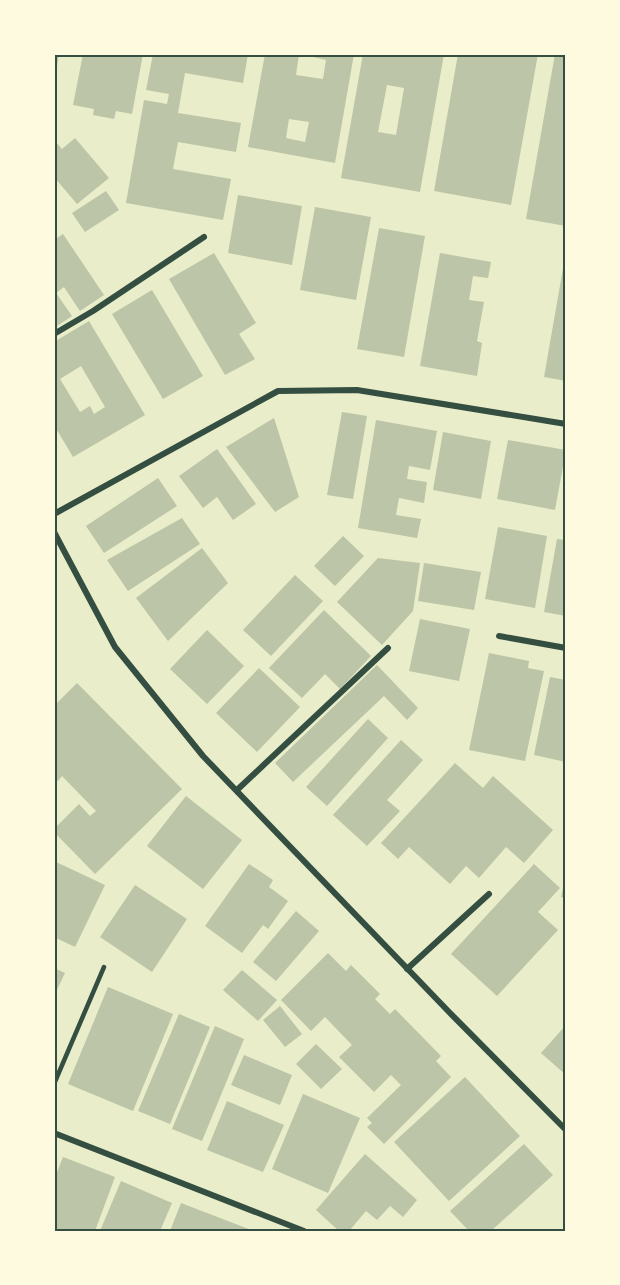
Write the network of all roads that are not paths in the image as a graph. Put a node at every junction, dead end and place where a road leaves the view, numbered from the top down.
1 (204, 237) dead end
2 (54, 334) edge
3 (566, 424) edge
4 (54, 514) edge
5 (54, 532) edge
6 (499, 636) dead end
7 (388, 648) dead end
8 (566, 648) edge
9 (237, 790) junction
10 (489, 894) dead end
11 (104, 967) dead end
12 (407, 969) junction
13 (54, 1084) edge
14 (566, 1130) edge
15 (54, 1133) edge
16 (304, 1231) edge

1 - 2 street
3 - 4 street
5 - 9 street
6 - 8 street
7 - 9 street
9 - 12 street
10 - 12 street
11 - 13 lane
12 - 14 street
15 - 16 street

